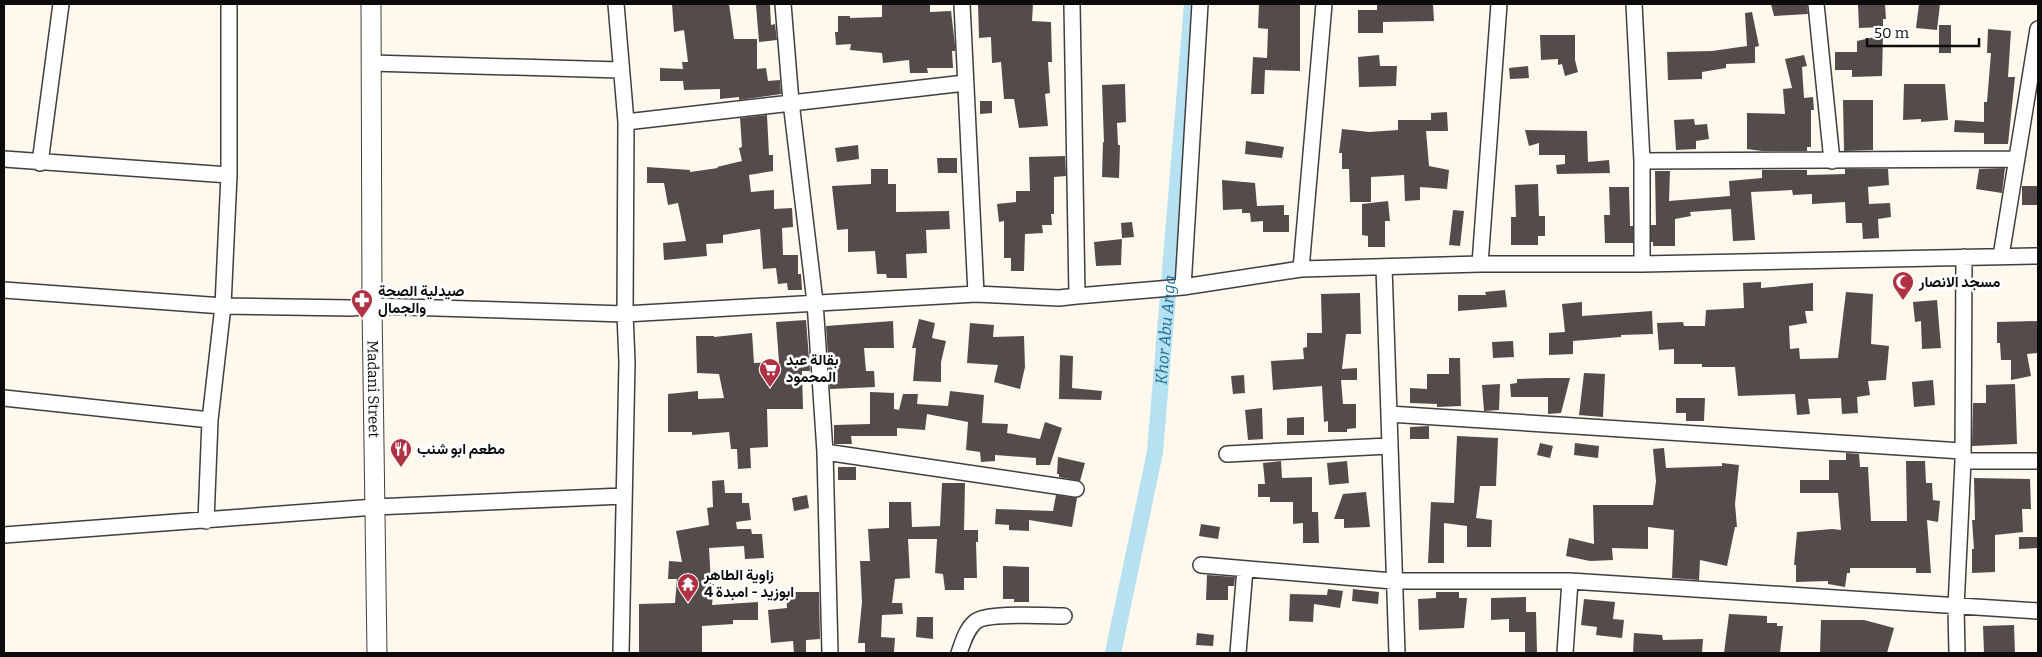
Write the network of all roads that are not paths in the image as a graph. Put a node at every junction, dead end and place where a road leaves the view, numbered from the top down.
1 (61, 4) edge
2 (229, 4) edge
3 (371, 4) edge
4 (616, 4) edge
5 (783, 4) edge
6 (962, 4) edge
7 (1072, 4) edge
8 (1200, 4) edge
9 (1324, 4) edge
10 (1499, 4) edge
11 (1634, 4) edge
12 (1816, 4) edge
13 (2038, 29) edge
14 (371, 63) junction
15 (620, 70) junction
16 (965, 83) junction
17 (791, 102) junction
18 (626, 122) junction
19 (4, 159) edge
20 (2017, 160) junction
21 (1642, 161) junction
22 (1832, 161) junction
23 (40, 163) junction
24 (229, 175) junction
25 (2001, 256) junction
26 (2038, 256) edge
27 (1964, 257) junction
28 (1480, 264) junction
29 (1642, 264) junction
30 (1384, 267) junction
31 (1301, 269) junction
32 (1183, 287) junction
33 (4, 290) edge
34 (976, 294) junction
35 (1078, 296) junction
36 (815, 302) junction
37 (223, 306) junction
38 (372, 306) junction
39 (625, 314) junction
40 (4, 398) edge
41 (1389, 414) junction
42 (210, 420) junction
43 (1389, 446) junction
44 (825, 452) junction
45 (1227, 454) dead end
46 (1962, 456) junction
47 (2038, 461) edge
48 (1076, 489) dead end
49 (623, 496) junction
50 (375, 507) junction
51 (206, 520) junction
52 (4, 535) edge
53 (1201, 565) dead end
54 (1245, 569) junction
55 (1394, 581) junction
56 (1570, 581) junction
57 (1956, 607) junction
58 (2038, 611) edge
59 (1064, 616) dead end
60 (377, 653) edge
61 (621, 653) edge
62 (830, 653) edge
63 (960, 653) edge
64 (1238, 653) edge
65 (1397, 653) edge
66 (1565, 653) edge
67 (1957, 653) edge

1 - 23 street
2 - 24 street
3 - 14 street, Madani Street
4 - 15 street
5 - 17 street
6 - 16 street
7 - 35 street
8 - 32 street
9 - 31 street
10 - 28 street
11 - 21 street
12 - 22 street
13 - 20 street
14 - 15 street
14 - 38 street, Madani Street
15 - 18 street
16 - 17 street
16 - 34 street
17 - 18 street
17 - 36 street
18 - 39 street
19 - 23 street
20 - 22 street
20 - 25 street
21 - 22 street
21 - 29 street
23 - 24 street
24 - 37 street
25 - 26 street
25 - 27 street
27 - 29 street
27 - 46 street
28 - 29 street
28 - 30 street
30 - 31 street
30 - 41 street
31 - 32 street
32 - 35 street
33 - 37 street
34 - 35 street
34 - 36 street
36 - 39 street
36 - 44 street
37 - 38 street
37 - 42 street
38 - 39 street
38 - 50 street, Madani Street
39 - 49 street
40 - 42 street
41 - 43 street
41 - 46 street
42 - 51 street
43 - 45 street
43 - 55 street
44 - 48 street
44 - 62 street
46 - 47 street
46 - 57 street
49 - 50 street
49 - 61 street
50 - 51 street
50 - 60 street, Madani Street
51 - 52 street
53 - 54 street
54 - 55 street
54 - 64 street
55 - 56 street
55 - 65 street
56 - 57 street
56 - 66 street
57 - 58 street
57 - 67 street
59 - 63 street

